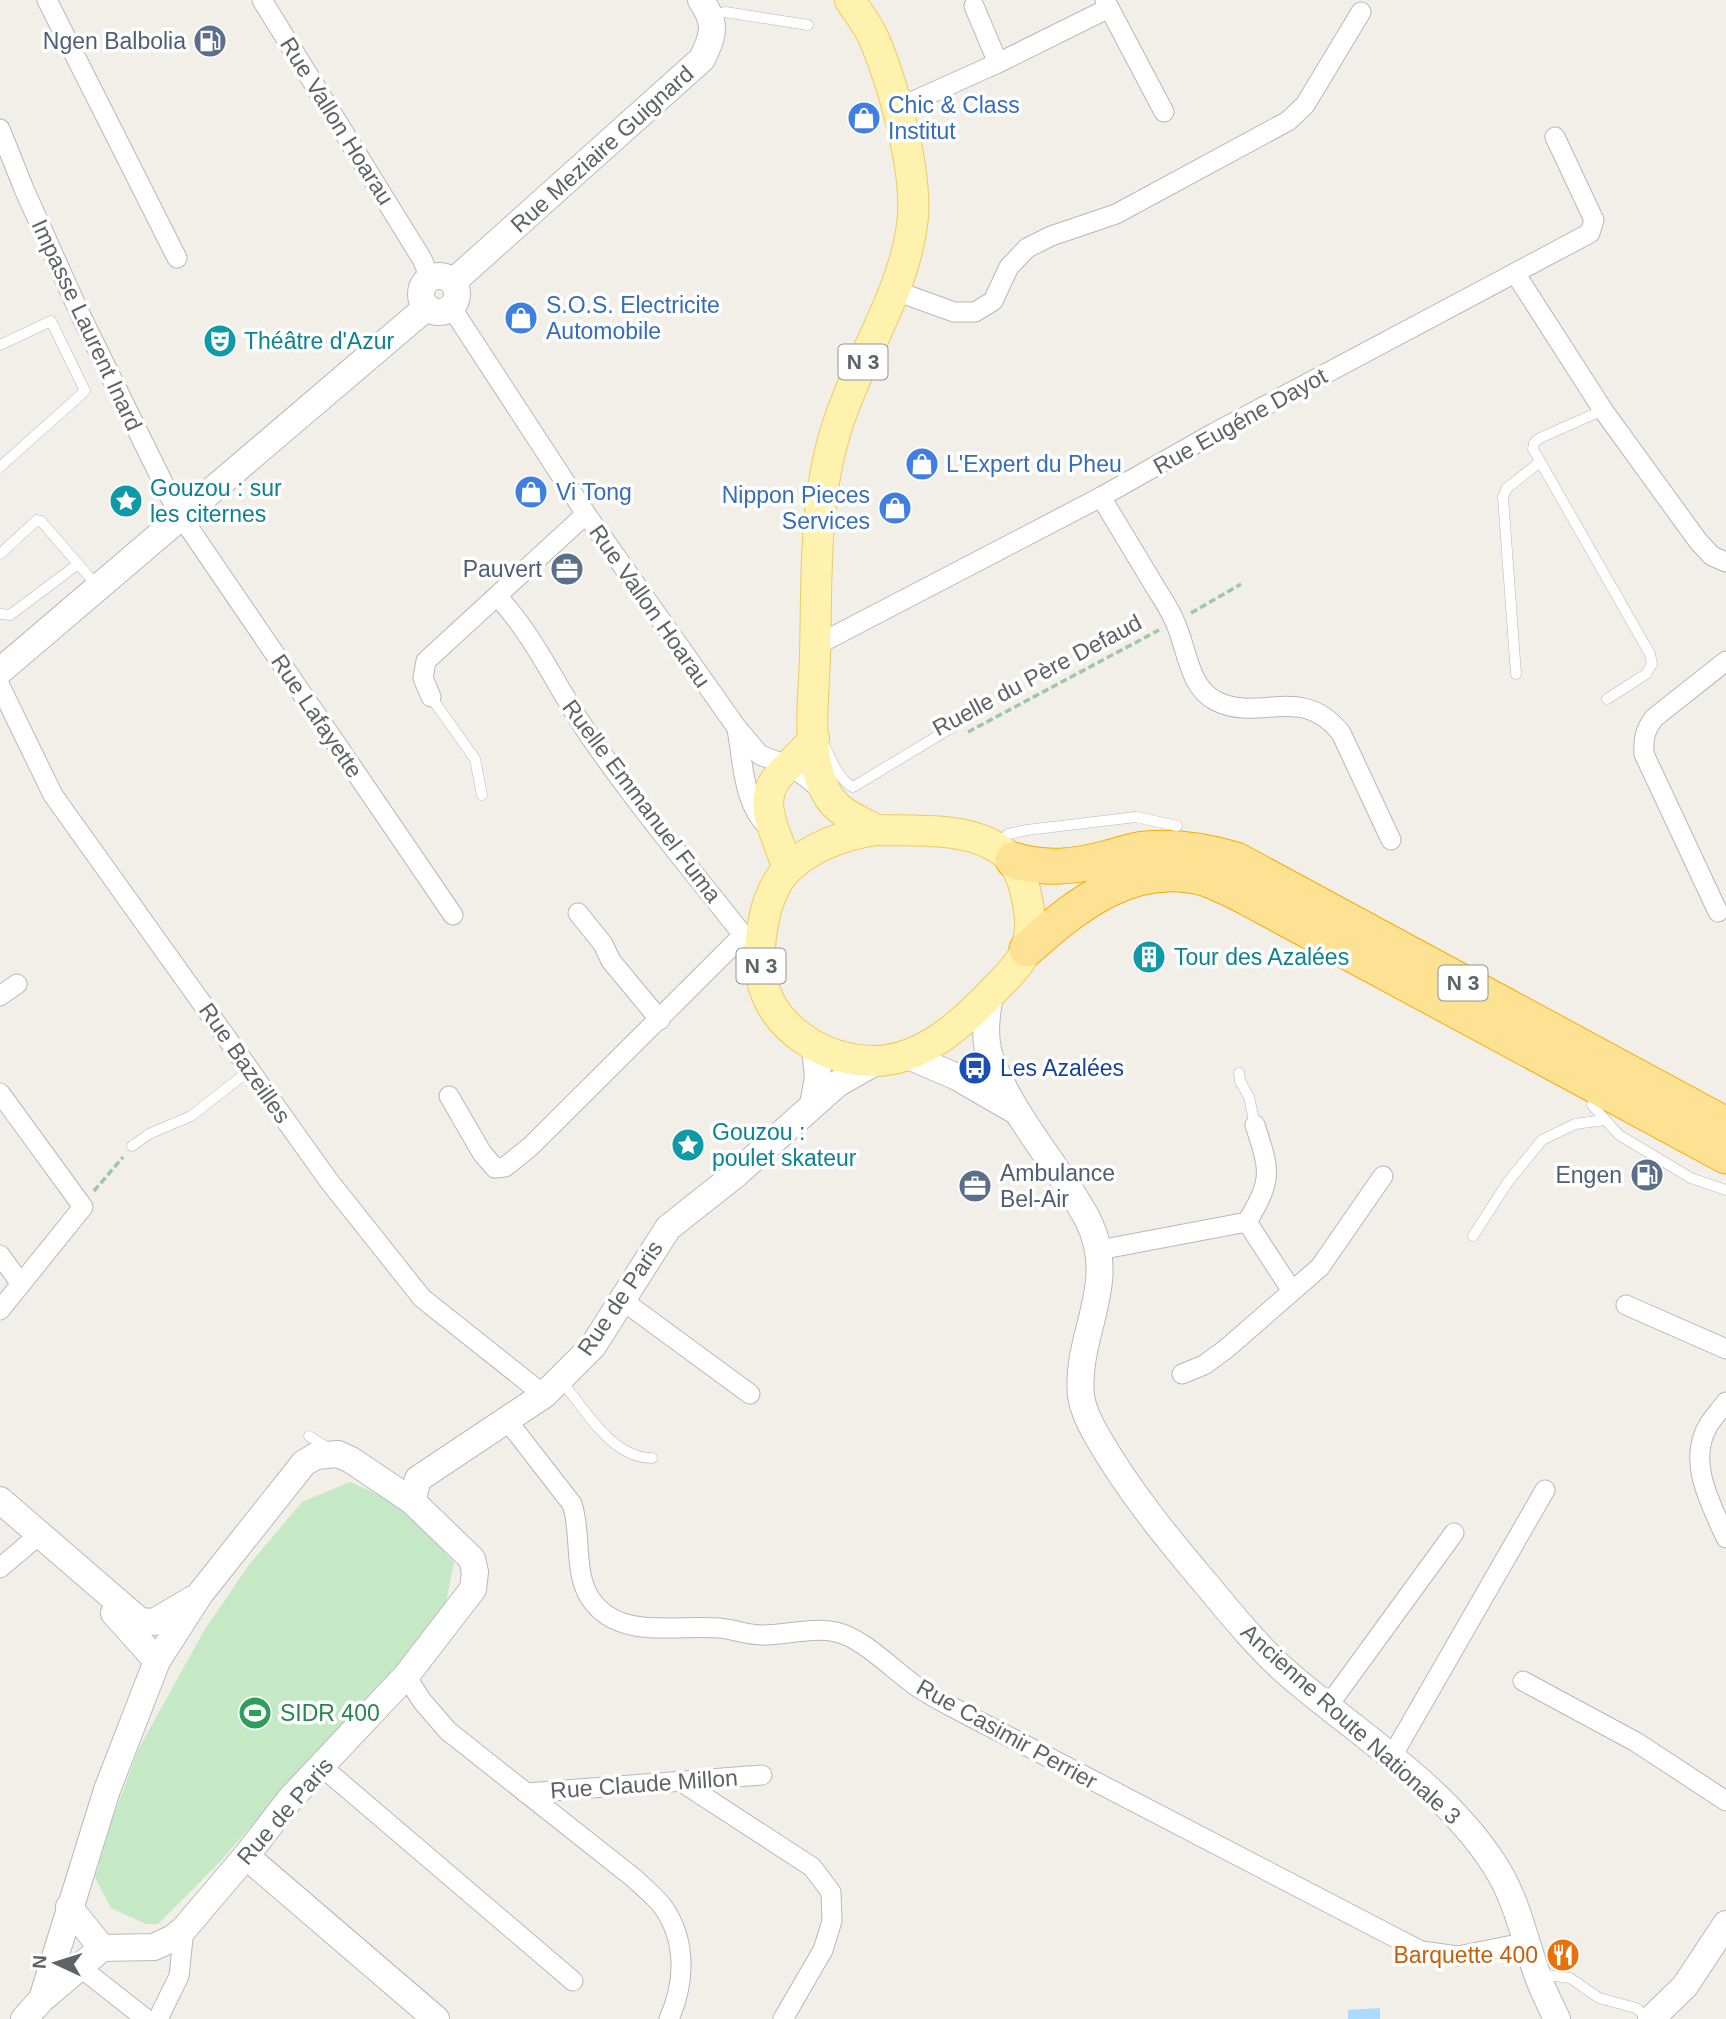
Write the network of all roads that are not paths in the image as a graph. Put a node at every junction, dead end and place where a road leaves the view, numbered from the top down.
1 (47, 0) edge
2 (850, 0) edge
3 (268, 2) edge
4 (1107, 4) edge
5 (974, 6) dead end
6 (706, 8) edge
7 (1361, 12) dead end
8 (808, 25) dead end
9 (998, 63) junction
10 (896, 107) junction
11 (1164, 112) dead end
12 (0, 129) edge
13 (1555, 137) dead end
14 (177, 258) dead end
15 (1515, 272) junction
16 (893, 290) junction
17 (440, 294) junction
18 (0, 345) edge
19 (1603, 410) junction
20 (1540, 462) junction
21 (0, 467) edge
22 (1101, 497) junction
23 (586, 514) junction
24 (181, 517) junction
25 (0, 554) edge
26 (1726, 562) edge
27 (78, 564) junction
28 (98, 588) junction
29 (497, 596) junction
30 (0, 614) edge
31 (815, 646) junction
32 (1726, 661) edge
33 (0, 673) edge
34 (1516, 674) dead end
35 (431, 697) joint
36 (1607, 699) dead end
37 (956, 725) dead end
38 (737, 728) junction
39 (814, 738) junction
40 (789, 766) junction
41 (482, 795) dead end
42 (829, 797) junction
43 (1177, 826) dead end
44 (876, 830) junction
45 (773, 831) junction
46 (1391, 840) dead end
47 (1004, 853) junction
48 (787, 869) junction
49 (1718, 912) dead end
50 (578, 913) dead end
51 (453, 915) dead end
52 (752, 936) junction
53 (1027, 949) junction
54 (17, 984) dead end
55 (990, 995) junction
56 (0, 996) edge
57 (660, 1020) junction
58 (815, 1047) junction
59 (906, 1055) junction
60 (877, 1061) junction
61 (1561, 1066) junction
62 (250, 1070) junction
63 (1239, 1073) dead end
64 (0, 1093) edge
65 (449, 1096) dead end
66 (813, 1105) junction
67 (1016, 1111) junction
68 (1599, 1112) junction
69 (1255, 1125) joint
70 (1726, 1125) edge
71 (132, 1146) road end
72 (1726, 1156) edge
73 (1383, 1176) dead end
74 (1726, 1190) edge
75 (1247, 1222) junction
76 (1473, 1236) dead end
77 (1099, 1250) junction
78 (0, 1255) edge
79 (21, 1284) junction
80 (1292, 1291) junction
81 (622, 1300) junction
82 (1626, 1305) dead end
83 (0, 1310) edge
84 (1726, 1349) edge
85 (1182, 1374) dead end
86 (552, 1387) junction
87 (750, 1394) dead end
88 (1726, 1402) edge
89 (506, 1419) junction
90 (309, 1436) dead end
91 (338, 1454) junction
92 (652, 1458) dead end
93 (415, 1490) junction
94 (1545, 1490) dead end
95 (0, 1500) edge
96 (0, 1508) edge
97 (1454, 1533) dead end
98 (37, 1537) junction
99 (1726, 1538) edge
100 (0, 1568) edge
101 (200, 1594) junction
102 (157, 1661) junction
103 (406, 1676) junction
104 (1523, 1681) dead end
105 (1328, 1706) junction
106 (1391, 1758) junction
107 (321, 1766) junction
108 (762, 1775) dead end
109 (680, 1781) junction
110 (526, 1793) junction
111 (1726, 1801) edge
112 (246, 1857) junction
113 (69, 1907) junction
114 (1726, 1924) edge
115 (184, 1929) junction
116 (1528, 1942) junction
117 (102, 1948) junction
118 (80, 1967) junction
119 (1537, 1973) junction
120 (573, 1981) dead end
121 (42, 1999) junction
122 (24, 2019) edge
123 (146, 2019) edge
124 (158, 2019) edge
125 (436, 2019) edge
126 (669, 2019) edge
127 (783, 2019) edge
128 (1541, 2019) edge
129 (1557, 2019) edge
130 (1650, 2019) edge

1 - 14 street
2 - 10 main road, N 3
3 - 17 street, Rue Vallon Hoarau
4 - 9 street
4 - 11 street
5 - 9 street
6 - 8 lane
6 - 17 street, Rue Meziaire Guignard
7 - 16 street
9 - 10 street
10 - 16 main road, N 3
12 - 24 street, Impasse Laurent Inard
13 - 15 street, Rue Eugéne Dayot
15 - 19 street
15 - 22 street, Rue Eugéne Dayot
16 - 31 main road, N 3
17 - 23 street, Rue Vallon Hoarau
17 - 24 street, Rue Meziaire Guignard
18 - 21 lane
19 - 20 lane
19 - 26 street
20 - 34 lane
20 - 36 lane
22 - 31 street, Rue Eugéne Dayot
22 - 46 street
23 - 29 street
23 - 38 street, Rue Vallon Hoarau
24 - 28 street, Rue Meziaire Guignard
24 - 51 street, Rue Lafayette
25 - 27 lane
27 - 28 lane
27 - 30 lane
28 - 33 street, Rue Meziaire Guignard
29 - 35 street
29 - 52 street, Ruelle Emmanuel Fuma
31 - 39 main road, N 3
32 - 49 street
33 - 62 street, Rue Bazeilles
35 - 41 lane
37 - 39 lane
38 - 40 street, Rue Vallon Hoarau
38 - 45 street, Rue Vallon Hoarau
39 - 40 main road
39 - 42 main road, N 3
40 - 42 street, Rue Vallon Hoarau
40 - 45 main road
42 - 44 main road, N 3
43 - 47 lane
44 - 47 main road, N 3
44 - 48 main road, N 3
45 - 48 main road
47 - 53 main road
47 - 70 highway, N 3
48 - 52 main road, N 3
50 - 57 street
52 - 57 street
52 - 58 main road, N 3
53 - 55 main road, N 3
53 - 61 highway, N 3
54 - 56 street
55 - 59 main road, N 3
55 - 67 street, Ancienne Route Nationale 3
57 - 65 street
58 - 60 main road, N 3
58 - 66 street
59 - 60 main road, N 3
59 - 67 street, Ancienne Route Nationale 3
60 - 66 street, Rue de Paris
61 - 68 highway
61 - 72 highway, N 3
62 - 71 lane
62 - 86 street, Rue Bazeilles
63 - 69 lane
64 - 79 street
66 - 81 street, Rue de Paris
67 - 77 street, Ancienne Route Nationale 3
68 - 74 lane
68 - 76 lane
69 - 75 street
73 - 80 street
75 - 77 street
75 - 80 street
77 - 105 street, Ancienne Route Nationale 3
78 - 79 street
79 - 83 street
80 - 85 street
81 - 86 street, Rue de Paris
81 - 87 street
82 - 84 street
86 - 89 street, Rue de Paris
86 - 92 lane
88 - 99 street
89 - 93 street, Rue de Paris
89 - 116 street, Rue Casimir Perrier
90 - 91 lane
91 - 93 street
91 - 101 street
93 - 103 street, Rue de Paris
94 - 106 street
95 - 98 street
96 - 98 street
97 - 105 street
98 - 100 street
98 - 101 street
98 - 102 street
101 - 102 street
102 - 113 street
103 - 107 street, Rue de Paris
103 - 110 street, Rue Claude Millon
104 - 111 street
105 - 106 street, Ancienne Route Nationale 3
106 - 116 street, Ancienne Route Nationale 3
107 - 112 street, Rue de Paris
107 - 120 street
108 - 109 street, Rue Claude Millon
109 - 110 street, Rue Claude Millon
109 - 127 street
110 - 126 street, Rue Claude Millon
112 - 115 street, Rue de Paris
112 - 125 street
113 - 117 street
113 - 121 street
114 - 130 street
115 - 117 street, Rue de Paris
115 - 124 street
116 - 119 street, Ancienne Route Nationale 3
117 - 118 street
118 - 121 street
118 - 123 street
119 - 128 street, Ancienne Route Nationale 3
119 - 129 street, Ancienne Route Nationale 3
119 - 130 lane
121 - 122 street

